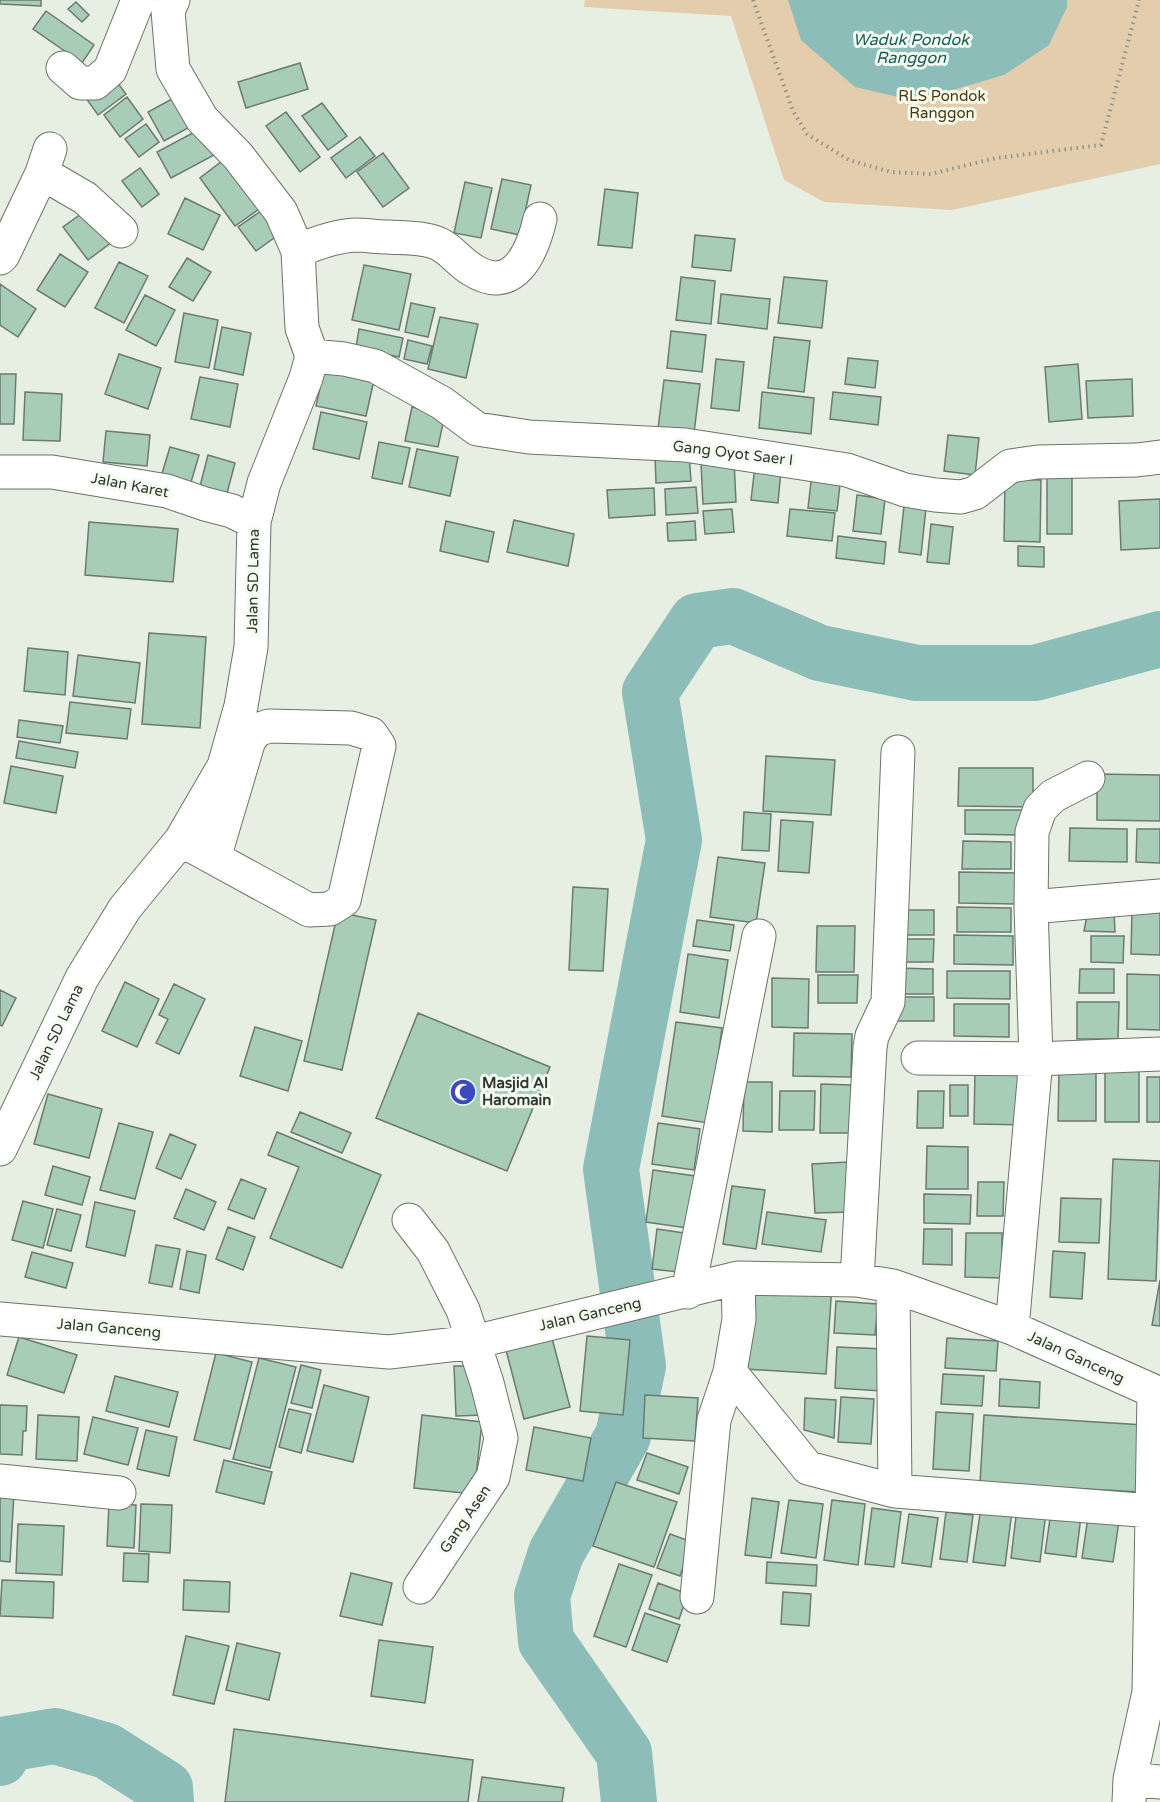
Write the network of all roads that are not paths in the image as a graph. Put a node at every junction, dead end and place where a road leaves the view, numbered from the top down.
1 (138, 0) edge
2 (163, 4) edge
3 (63, 68) dead end
4 (540, 219) dead end
5 (121, 231) dead end
6 (298, 252) junction
7 (0, 258) edge
8 (312, 356) junction
9 (1160, 457) edge
10 (0, 472) edge
11 (254, 522) junction
12 (898, 752) dead end
13 (1088, 778) dead end
14 (181, 840) junction
15 (214, 858) junction
16 (1160, 896) edge
17 (1030, 907) junction
18 (759, 936) dead end
19 (1160, 1054) edge
20 (918, 1058) dead end
21 (1036, 1059) junction
22 (0, 1149) edge
23 (409, 1220) dead end
24 (738, 1278) junction
25 (857, 1280) junction
26 (893, 1286) junction
27 (688, 1292) junction
28 (0, 1319) edge
29 (1012, 1328) junction
30 (474, 1342) junction
31 (730, 1372) junction
32 (1157, 1394) edge
33 (0, 1481) edge
34 (895, 1491) junction
35 (119, 1493) dead end
36 (1152, 1510) junction
37 (420, 1587) dead end
38 (697, 1597) dead end
39 (1140, 1788) edge

1 - 3 street
2 - 6 street
4 - 6 street
5 - 7 street
6 - 8 street
8 - 9 street, Gang Oyot Saer I
8 - 11 street, Jalan SD Lama
10 - 11 street, Jalan Karet
11 - 14 street, Jalan SD Lama
12 - 25 street
13 - 17 street
14 - 15 street
14 - 22 street, Jalan SD Lama
15 - 15 street
16 - 17 street
17 - 21 street
18 - 27 street
19 - 21 street
20 - 21 street
21 - 29 street
23 - 30 street, Gang Asen
24 - 25 street, Jalan Ganceng
24 - 27 street, Jalan Ganceng
24 - 31 street
25 - 26 street, Jalan Ganceng
26 - 29 street, Jalan Ganceng
26 - 34 street
27 - 30 street, Jalan Ganceng
28 - 30 street, Jalan Ganceng
29 - 32 street, Jalan Ganceng
30 - 37 street, Gang Asen
31 - 34 street
31 - 38 street
32 - 36 street
33 - 35 street
34 - 36 street
36 - 39 street

